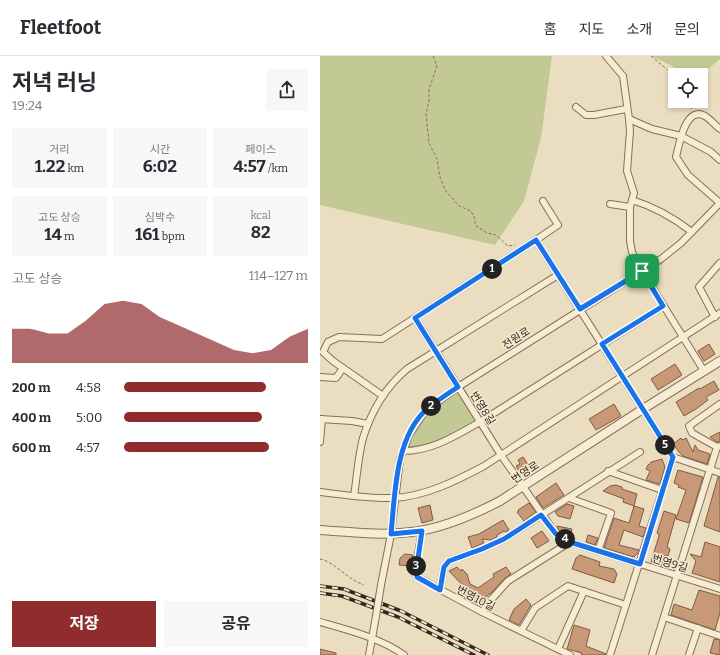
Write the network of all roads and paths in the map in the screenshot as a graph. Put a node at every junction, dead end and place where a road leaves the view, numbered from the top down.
1 (433, 56) edge
2 (606, 56) edge
3 (651, 56) edge
4 (668, 70) edge
5 (576, 107) dead end
6 (690, 108) edge
7 (626, 109) junction
8 (697, 115) junction
9 (629, 119) junction
10 (720, 128) edge
11 (681, 136) junction
12 (720, 160) edge
13 (632, 200) junction
14 (543, 201) dead end
15 (720, 203) edge
16 (610, 204) dead end
17 (630, 207) junction
18 (692, 232) junction
19 (536, 240) junction
20 (522, 250) junction
21 (720, 263) edge
22 (642, 271) junction
23 (558, 275) junction
24 (663, 306) junction
25 (580, 309) junction
26 (718, 315) edge
27 (415, 318) junction
28 (683, 337) junction
29 (602, 344) junction
30 (435, 350) junction
31 (720, 361) edge
32 (343, 368) junction
33 (704, 371) junction
34 (622, 376) junction
35 (320, 377) edge
36 (458, 387) junction
37 (383, 396) junction
38 (720, 404) edge
39 (643, 409) junction
40 (321, 419) edge
41 (480, 422) junction
42 (368, 424) junction
43 (320, 442) edge
44 (719, 446) edge
45 (403, 451) junction
46 (640, 452) dead end
47 (501, 455) junction
48 (673, 457) junction
49 (710, 470) junction
50 (608, 471) junction
51 (720, 472) edge
52 (522, 487) junction
53 (662, 490) junction
54 (320, 492) edge
55 (354, 496) junction
56 (395, 498) junction
57 (569, 498) junction
58 (541, 515) junction
59 (320, 530) edge
60 (422, 531) junction
61 (391, 534) junction
62 (570, 542) junction
63 (598, 551) junction
64 (320, 559) edge
65 (640, 564) junction
66 (677, 575) junction
67 (364, 585) dead end
68 (720, 589) edge
69 (440, 590) junction
70 (584, 591) junction
71 (626, 605) junction
72 (482, 612) junction
73 (664, 617) junction
74 (320, 622) edge
75 (698, 628) junction
76 (521, 631) junction
77 (720, 636) edge
78 (372, 638) junction
79 (558, 649) junction
80 (369, 655) edge
81 (404, 655) edge
82 (570, 655) edge
83 (610, 655) edge
84 (652, 655) edge
85 (689, 655) edge

1 - 20 path
2 - 7 street
3 - 4 path
5 - 7 street
6 - 8 path
7 - 9 street
8 - 10 street
8 - 11 street
9 - 11 street
9 - 13 street
11 - 12 street
11 - 15 street
13 - 17 street
13 - 18 street
14 - 19 street
15 - 18 street, 전원로
16 - 17 street
17 - 22 street
18 - 22 street, 전원로
19 - 20 street
19 - 23 street
20 - 27 street
21 - 26 street
22 - 24 street
22 - 25 street, 전원로
23 - 25 street
23 - 30 street
24 - 28 street
24 - 29 street
25 - 29 street
25 - 36 street, 전원로
26 - 28 street
27 - 30 street, 번영8길
27 - 32 street
28 - 33 street
28 - 34 street
29 - 34 street
29 - 41 street
30 - 36 street, 번영8길
30 - 37 street
31 - 33 street, 번영로
32 - 35 street
32 - 37 street
33 - 39 street, 번영로
34 - 39 street
34 - 47 street
36 - 41 street, 번영8길
36 - 45 street, 전원로
37 - 42 street
38 - 44 street
39 - 48 street
39 - 52 street, 번영로
40 - 42 street
40 - 43 street
41 - 45 street
41 - 47 street, 번영8길
42 - 55 street
44 - 49 street
45 - 56 street, 전원로
46 - 50 street
47 - 52 street, 번영8길
47 - 56 street
48 - 49 street
48 - 53 street
49 - 51 street
49 - 66 street
50 - 53 street
50 - 57 street
52 - 58 street, 번영9길
52 - 60 street, 번영로
53 - 65 street
54 - 55 street
55 - 56 street
56 - 61 street, 전원로
57 - 58 street
57 - 63 street
58 - 62 street, 번영9길
58 - 69 street
59 - 61 street, 번영로
60 - 61 street, 번영로
60 - 69 street, 번영10길
61 - 78 street, 전원로, bridge
62 - 63 street, 번영9길
62 - 72 street
63 - 65 street, 번영9길
64 - 67 path
65 - 66 street, 번영9길
65 - 71 street
66 - 68 street, 번영9길
66 - 73 street
69 - 72 street, 번영10길
70 - 71 street
70 - 76 street
70 - 79 street
71 - 83 street
72 - 76 street, 번영10길
73 - 75 street
73 - 84 street
74 - 78 street
75 - 77 street
75 - 85 street
76 - 79 street, 번영10길
78 - 80 street, 전원로
78 - 81 street
79 - 82 street, 번영10길

